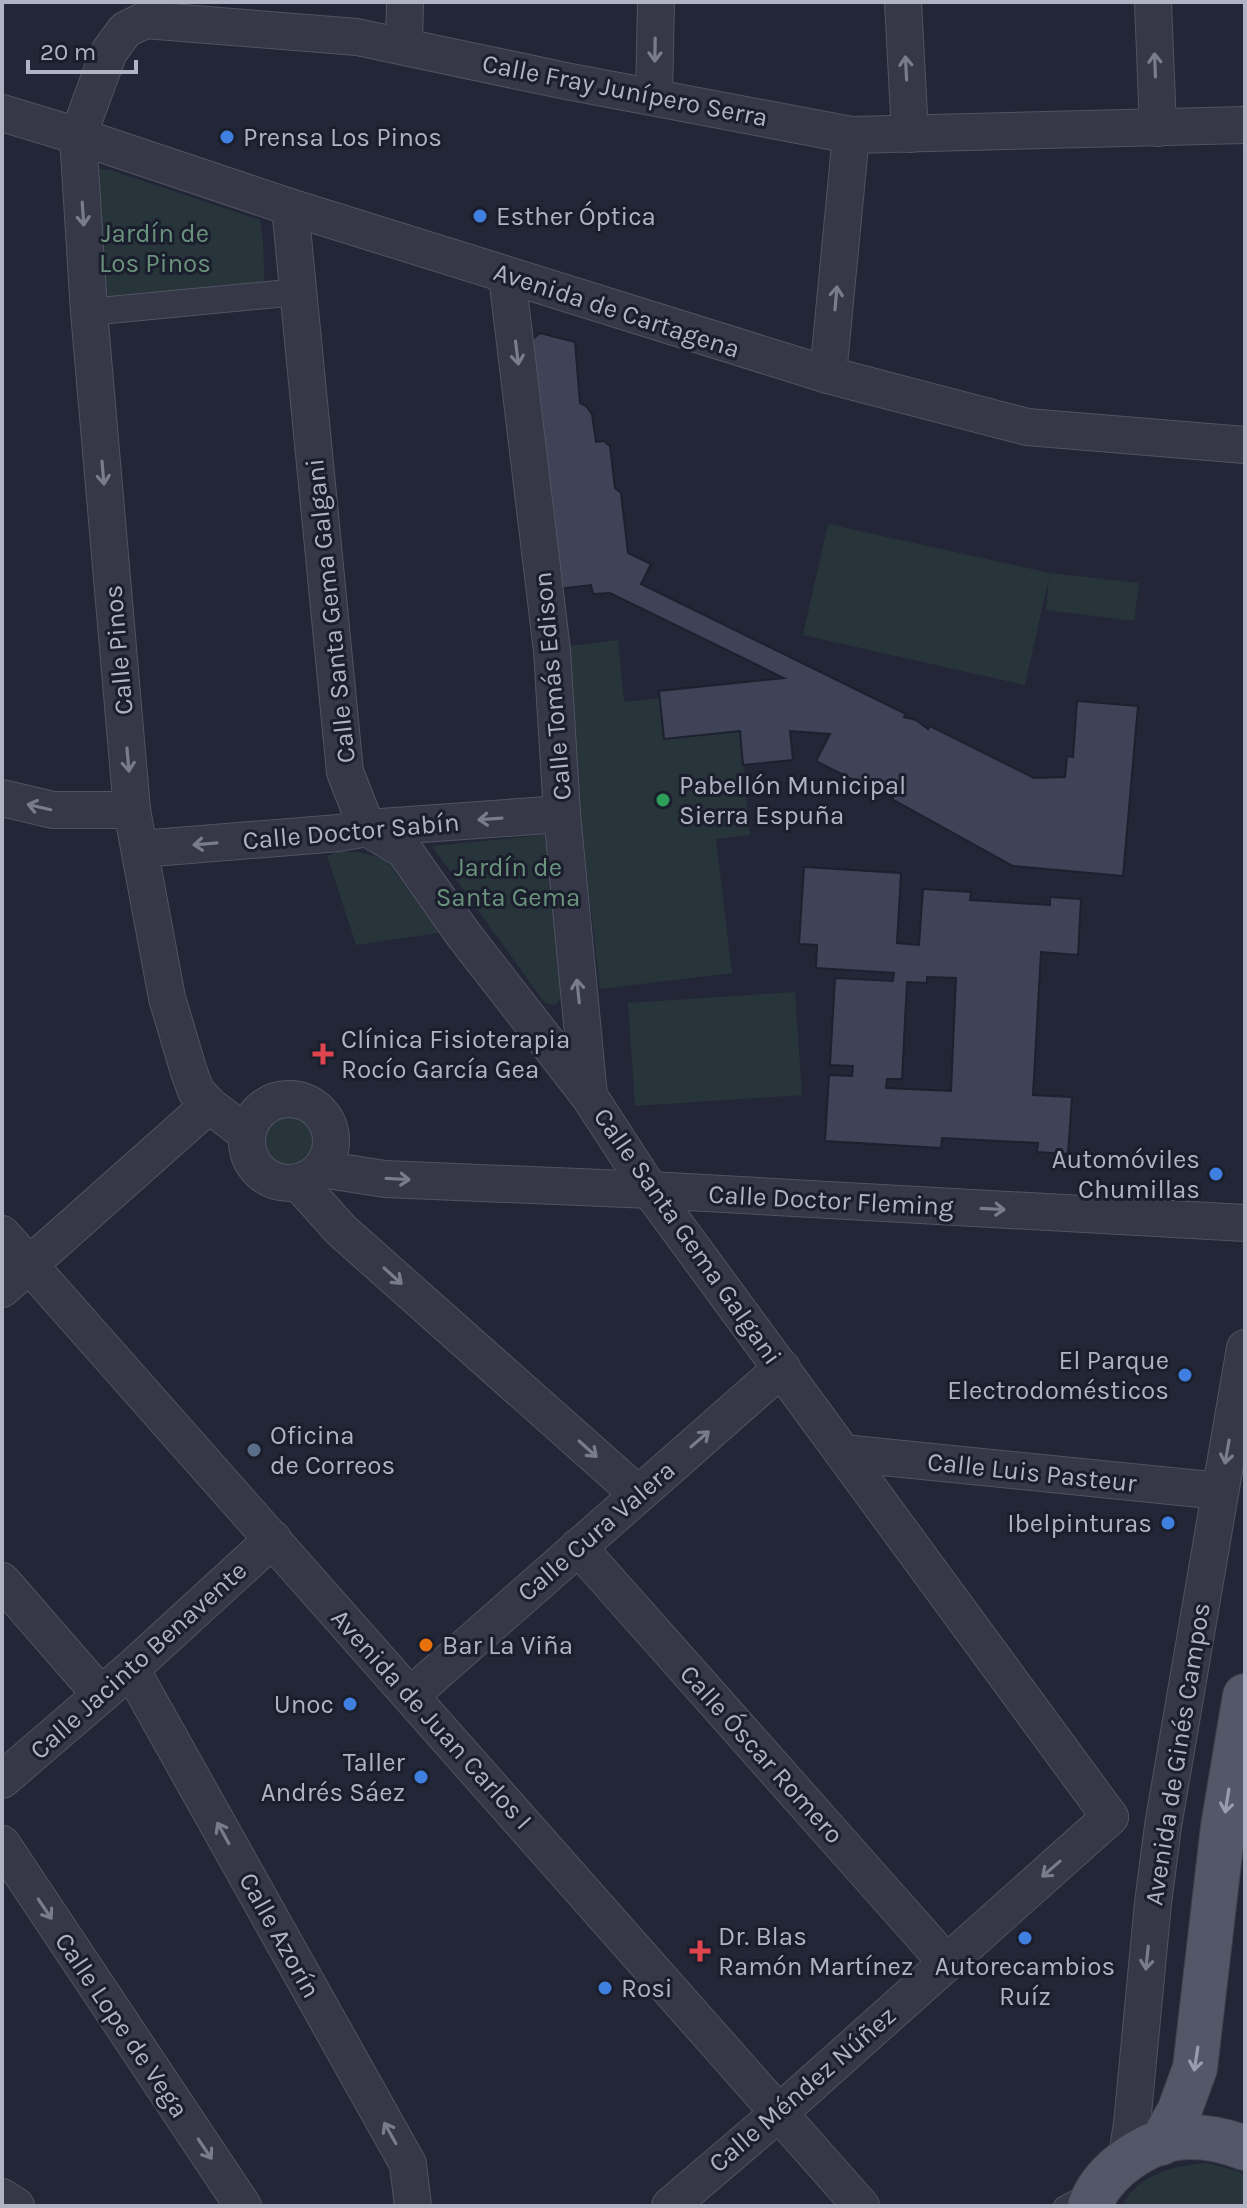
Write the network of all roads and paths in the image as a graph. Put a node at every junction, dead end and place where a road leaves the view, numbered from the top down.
1 (405, 2) edge
2 (656, 2) edge
3 (903, 2) edge
4 (1153, 2) edge
5 (145, 11) edge
6 (404, 45) junction
7 (654, 97) junction
8 (2, 113) edge
9 (1245, 125) edge
10 (1158, 128) junction
11 (910, 134) junction
12 (851, 135) junction
13 (78, 136) junction
14 (290, 207) junction
15 (507, 276) junction
16 (298, 292) junction
17 (89, 312) junction
18 (828, 375) junction
19 (1245, 445) edge
20 (2, 798) edge
21 (132, 810) junction
22 (562, 814) junction
23 (367, 828) junction
24 (140, 849) junction
25 (589, 1096) junction
26 (209, 1105) junction
27 (247, 1134) junction
28 (309, 1176) junction
29 (650, 1190) junction
30 (1245, 1223) edge
31 (2, 1234) edge
32 (30, 1265) junction
33 (2, 1289) edge
34 (1245, 1348) edge
35 (782, 1368) junction
36 (843, 1453) junction
37 (1220, 1491) junction
38 (638, 1494) junction
39 (273, 1539) junction
40 (578, 1547) junction
41 (2, 1581) edge
42 (131, 1669) junction
43 (101, 1695) junction
44 (411, 1695) junction
45 (1245, 1696) edge
46 (2, 1780) edge
47 (1110, 1817) junction
48 (1163, 1826) junction
49 (2, 1844) edge
50 (946, 1962) junction
51 (780, 2112) junction
52 (1245, 2148) edge
53 (1120, 2174) edge
54 (2, 2197) edge
55 (16, 2206) edge
56 (243, 2206) edge
57 (413, 2206) edge
58 (670, 2206) edge
59 (861, 2206) edge
60 (1063, 2206) edge

1 - 6 street
2 -> 7 street
11 -> 3 street
10 -> 4 street
5 - 6 street, Calle Fray Junípero Serra
5 - 13 street, Calle Fray Junípero Serra
6 - 7 street, Calle Fray Junípero Serra
7 - 12 street, Calle Fray Junípero Serra
8 - 13 street, Avenida de Cartagena
9 - 10 street, Calle Fray Junípero Serra
10 - 11 street, Calle Fray Junípero Serra
11 - 12 street, Calle Fray Junípero Serra
18 -> 12 street
13 - 14 street, Avenida de Cartagena
13 -> 17 street, Calle Pinos
14 - 15 street, Avenida de Cartagena
14 - 16 street, Calle Santa Gema Galgani
15 - 18 street, Avenida de Cartagena
15 -> 22 street, Calle Tomás Edison
16 - 17 street
16 - 23 street, Calle Santa Gema Galgani
17 -> 21 street, Calle Pinos
18 - 19 street, Avenida de Cartagena
21 -> 20 street
21 - 24 street, Calle Pinos
22 -> 23 street, Calle Doctor Sabín
25 -> 22 street, Calle Tomás Edison
23 -> 24 street, Calle Doctor Sabín
23 - 25 street, Calle Santa Gema Galgani
24 - 26 street, Calle Pinos
25 - 29 street, Calle Santa Gema Galgani
26 - 27 street, Calle Pinos
26 - 32 street
27 - 28 street
27 - 28 street
28 -> 29 street, Calle Doctor Fleming
28 -> 38 street
29 -> 30 street, Calle Doctor Fleming
29 - 35 street, Calle Santa Gema Galgani
31 - 32 street, Avenida de Juan Carlos I
32 - 33 street
32 - 39 street, Avenida de Juan Carlos I
34 -> 37 street, Avenida de Ginés Campos
35 - 36 street, Calle Santa Gema Galgani
38 -> 35 street, Calle Cura Valera
36 - 37 street, Calle Luis Pasteur
36 - 47 street, Calle Santa Gema Galgani
37 - 48 street, Avenida de Ginés Campos
38 - 40 street, Calle Cura Valera
39 - 42 street, Calle Jacinto Benavente
39 - 44 street, Avenida de Juan Carlos I
40 - 44 street, Calle Cura Valera
40 - 50 street, Calle Óscar Romero
41 - 43 street
42 - 43 street, Calle Jacinto Benavente
57 -> 42 street, Calle Azorín
43 - 46 street, Calle Jacinto Benavente
44 - 51 street, Avenida de Juan Carlos I
45 -> 53 main road
47 - 48 street
47 -> 50 street, Calle Méndez Núñez
48 -> 53 street, Avenida de Ginés Campos
49 -> 56 street, Calle Lope de Vega
50 - 51 street, Calle Méndez Núñez
51 - 58 street, Calle Méndez Núñez
51 - 59 street, Avenida de Juan Carlos I
52 - 53 main road
53 - 60 lane
54 - 55 street

